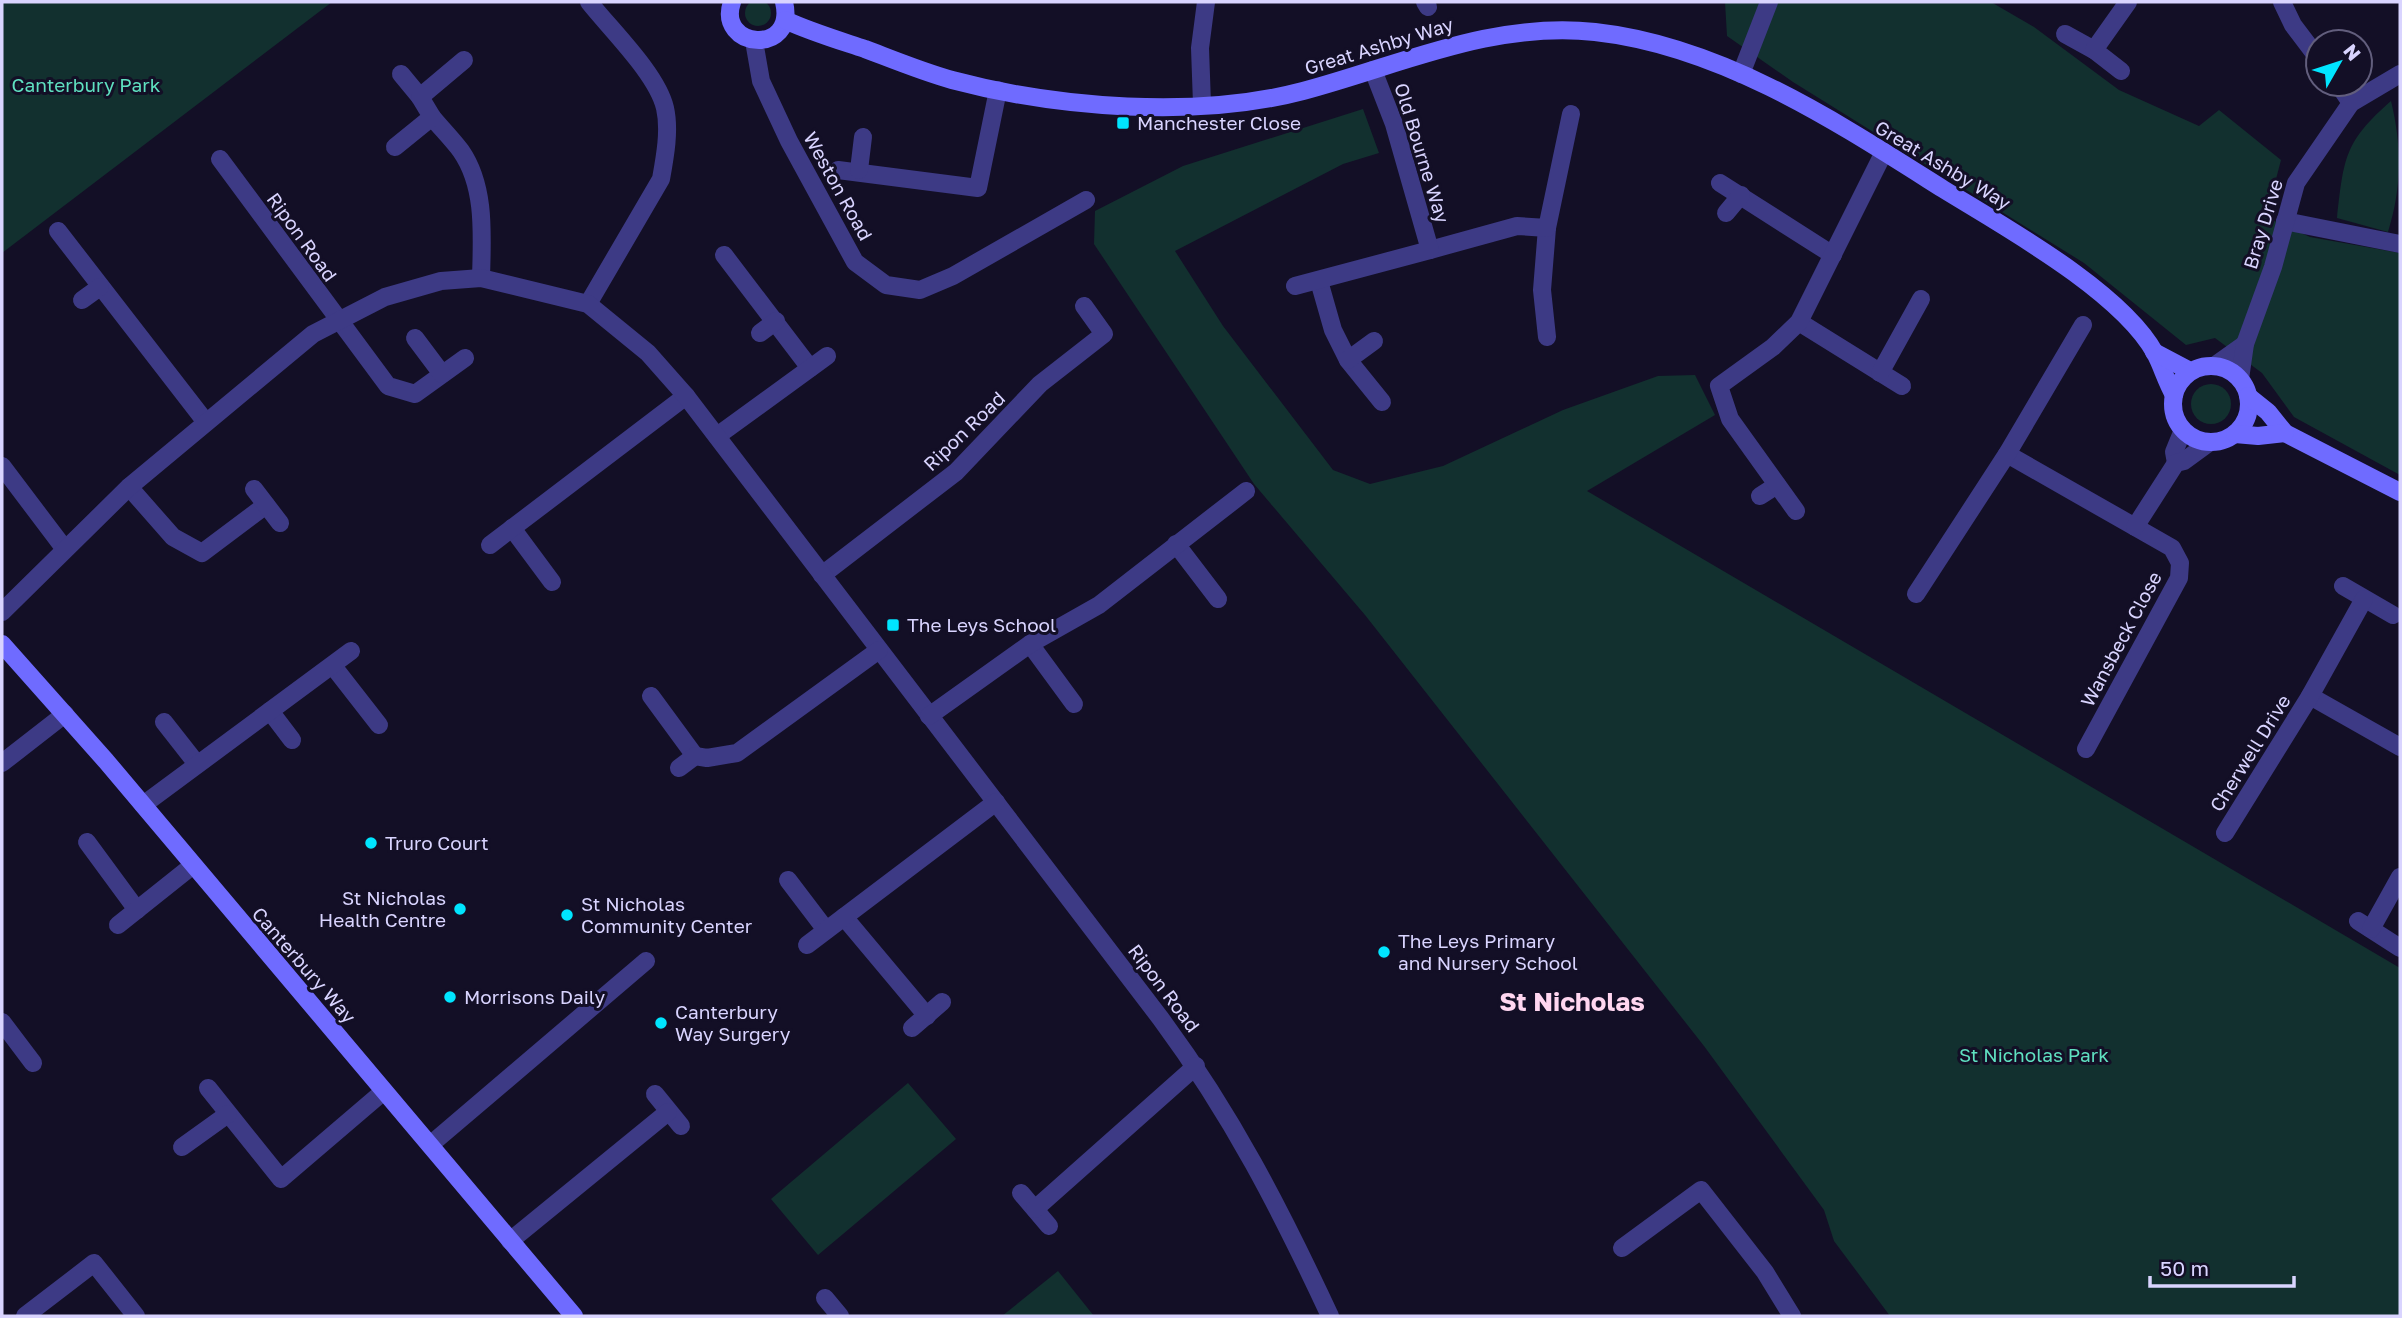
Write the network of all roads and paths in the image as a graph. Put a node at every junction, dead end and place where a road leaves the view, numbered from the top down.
1 (589, 2) edge
2 (732, 2) edge
3 (784, 2) edge
4 (1206, 2) edge
5 (1769, 2) edge
6 (2128, 2) edge
7 (2282, 2) edge
8 (785, 20) junction
9 (2065, 34) dead end
10 (2304, 40) edge
11 (754, 41) junction
12 (2094, 50) junction
13 (464, 60) dead end
14 (1373, 70) junction
15 (2121, 71) dead end
16 (401, 74) dead end
17 (1741, 74) junction
18 (2400, 74) edge
19 (998, 90) junction
20 (420, 97) junction
21 (2348, 98) edge
22 (2351, 103) junction
23 (1202, 104) junction
24 (1571, 114) dead end
25 (432, 117) junction
26 (863, 137) dead end
27 (395, 147) dead end
28 (1884, 152) junction
29 (220, 159) dead end
30 (248, 167) dead end
31 (838, 170) dead end
32 (859, 170) junction
33 (234, 178) junction
34 (1720, 183) dead end
35 (1741, 195) junction
36 (1087, 200) dead end
37 (1726, 213) dead end
38 (2286, 221) junction
39 (1547, 228) junction
40 (58, 231) dead end
41 (2400, 244) edge
42 (1430, 250) junction
43 (723, 255) dead end
44 (1833, 255) junction
45 (481, 278) junction
46 (1319, 281) junction
47 (1295, 286) dead end
48 (100, 287) junction
49 (1921, 299) dead end
50 (82, 300) dead end
51 (588, 304) junction
52 (1084, 306) dead end
53 (338, 319) junction
54 (776, 321) junction
55 (1800, 322) junction
56 (2083, 325) dead end
57 (760, 333) dead end
58 (1547, 337) dead end
59 (415, 338) dead end
60 (1374, 341) dead end
61 (2245, 344) junction
62 (2154, 352) junction
63 (827, 356) dead end
64 (465, 358) dead end
65 (1348, 360) junction
66 (2214, 366) junction
67 (810, 368) junction
68 (2190, 372) junction
69 (1880, 373) junction
70 (442, 374) junction
71 (2240, 379) junction
72 (1902, 386) dead end
73 (2174, 395) junction
74 (686, 396) junction
75 (2248, 396) junction
76 (1382, 402) dead end
77 (205, 421) junction
78 (2183, 430) junction
79 (2235, 433) junction
80 (2285, 433) junction
81 (717, 436) junction
82 (2210, 442) junction
83 (2007, 453) junction
84 (2176, 463) junction
85 (2, 466) edge
86 (1777, 485) junction
87 (129, 487) junction
88 (254, 489) dead end
89 (1246, 491) dead end
90 (2400, 492) edge
91 (1760, 496) dead end
92 (266, 505) junction
93 (1796, 511) dead end
94 (279, 523) dead end
95 (2135, 527) junction
96 (512, 528) junction
97 (1176, 544) junction
98 (490, 545) dead end
99 (64, 548) junction
100 (822, 575) junction
101 (552, 582) dead end
102 (2343, 586) dead end
103 (1916, 594) dead end
104 (1217, 599) dead end
105 (2364, 599) junction
106 (2, 612) edge
107 (2393, 615) dead end
108 (2, 644) edge
109 (1030, 644) junction
110 (878, 650) junction
111 (351, 651) dead end
112 (333, 666) junction
113 (651, 696) dead end
114 (2310, 696) junction
115 (1074, 704) dead end
116 (270, 710) junction
117 (65, 714) junction
118 (929, 716) junction
119 (164, 722) dead end
120 (379, 725) dead end
121 (292, 740) dead end
122 (2400, 747) edge
123 (2086, 749) dead end
124 (695, 756) junction
125 (2, 763) edge
126 (197, 764) junction
127 (679, 768) dead end
128 (996, 802) junction
129 (143, 806) junction
130 (2225, 833) dead end
131 (87, 842) dead end
132 (192, 866) junction
133 (2400, 877) edge
134 (788, 880) dead end
135 (137, 910) junction
136 (844, 917) junction
137 (118, 925) dead end
138 (827, 930) junction
139 (807, 945) dead end
140 (2400, 948) edge
141 (646, 961) dead end
142 (942, 1002) dead end
143 (927, 1016) junction
144 (2, 1022) edge
145 (912, 1028) dead end
146 (33, 1063) dead end
147 (1196, 1066) junction
148 (208, 1088) dead end
149 (384, 1091) junction
150 (655, 1094) dead end
151 (228, 1114) junction
152 (429, 1144) junction
153 (182, 1147) dead end
154 (1021, 1192) dead end
155 (1035, 1209) junction
156 (1049, 1226) dead end
157 (510, 1241) junction
158 (1622, 1248) dead end
159 (825, 1298) dead end
160 (47, 1310) edge
161 (25, 1316) edge
162 (136, 1316) edge
163 (574, 1316) edge
164 (839, 1316) edge
165 (1330, 1316) edge
166 (1791, 1316) edge

1 - 51 street
2 - 11 street
3 - 8 street
4 - 23 street
5 - 17 street
6 - 12 street
7 - 10 street
8 - 11 street
8 - 19 street, Great Ashby Way
9 - 12 street
11 - 36 street, Weston Road
12 - 15 street
13 - 20 street
14 - 17 street, Great Ashby Way
14 - 23 street, Great Ashby Way
14 - 42 street, Old Bourne Way
16 - 20 street
17 - 28 street, Great Ashby Way
18 - 22 street, Bray Drive
19 - 23 street, Great Ashby Way
19 - 32 street
20 - 25 street
21 - 22 street
22 - 38 street, Bray Drive
24 - 39 street
25 - 27 street
25 - 45 street
26 - 32 street
28 - 44 street
28 - 62 street, Great Ashby Way
29 - 33 street, Ripon Road
30 - 33 street
31 - 32 street
33 - 53 street, Ripon Road
34 - 35 street
35 - 37 street
35 - 44 street
38 - 41 street
38 - 61 street, Bray Drive
39 - 42 street, Old Bourne Way
39 - 58 street
40 - 48 street
42 - 46 street, Old Bourne Way
43 - 54 street
44 - 55 street
45 - 51 street, Ripon Road
45 - 53 street, Ripon Road
46 - 47 street, Old Bourne Way
46 - 65 street
48 - 50 street
48 - 77 street
49 - 69 street
51 - 74 street, Ripon Road
52 - 100 street, Ripon Road
53 - 70 street, Ripon Road
53 - 77 street, Ripon Road
54 - 57 street
54 - 67 street
55 - 69 street
55 - 86 street
56 - 83 street
59 - 70 street
60 - 65 street
61 - 66 street
61 - 71 street, Bray Drive
62 - 68 street, Great Ashby Way
62 - 73 street, Great Ashby Way
63 - 67 street
64 - 70 street, Ripon Road
65 - 76 street
66 - 68 street
66 - 71 street
67 - 81 street
68 - 73 street
69 - 72 street
71 - 75 street
73 - 78 street
74 - 81 street, Ripon Road
74 - 96 street
75 - 79 street
75 - 80 street
77 - 87 street, Ripon Road
78 - 82 street
78 - 84 street
79 - 80 street
79 - 82 street
80 - 90 street
81 - 100 street, Ripon Road
82 - 84 street
83 - 95 street, Wansbeck Close
83 - 103 street
84 - 95 street
85 - 99 street
86 - 91 street
86 - 93 street
87 - 92 street
87 - 99 street, Ripon Road
88 - 92 street
89 - 97 street
92 - 94 street
95 - 123 street, Wansbeck Close
96 - 98 street
96 - 101 street
97 - 104 street
97 - 109 street
99 - 106 street, Ripon Road
100 - 110 street, Ripon Road
102 - 105 street
105 - 107 street
105 - 114 street, Cherwell Drive
108 - 117 street, Canterbury Way
109 - 115 street
109 - 118 street
110 - 118 street, Ripon Road
110 - 124 street
111 - 112 street
112 - 116 street
112 - 120 street
113 - 124 street
114 - 122 street, Cherwell Drive
114 - 130 street, Cherwell Drive
116 - 121 street
116 - 126 street
117 - 125 street
117 - 129 street, Canterbury Way
118 - 128 street, Ripon Road
119 - 126 street
124 - 127 street
126 - 129 street
128 - 136 street
128 - 147 street, Ripon Road
129 - 132 street, Canterbury Way
131 - 135 street
132 - 135 street
132 - 149 street, Canterbury Way
133 - 140 street
134 - 138 street
135 - 137 street
136 - 138 street
136 - 143 street
138 - 139 street
141 - 152 street
142 - 143 street
143 - 145 street
144 - 146 street
147 - 155 street
147 - 165 street, Ripon Road
148 - 151 street
149 - 151 street
149 - 152 street, Canterbury Way
150 - 157 street
151 - 153 street
152 - 157 street, Canterbury Way
154 - 155 street
155 - 156 street
157 - 163 street, Canterbury Way
158 - 166 street
159 - 164 street
160 - 161 street
160 - 162 street

